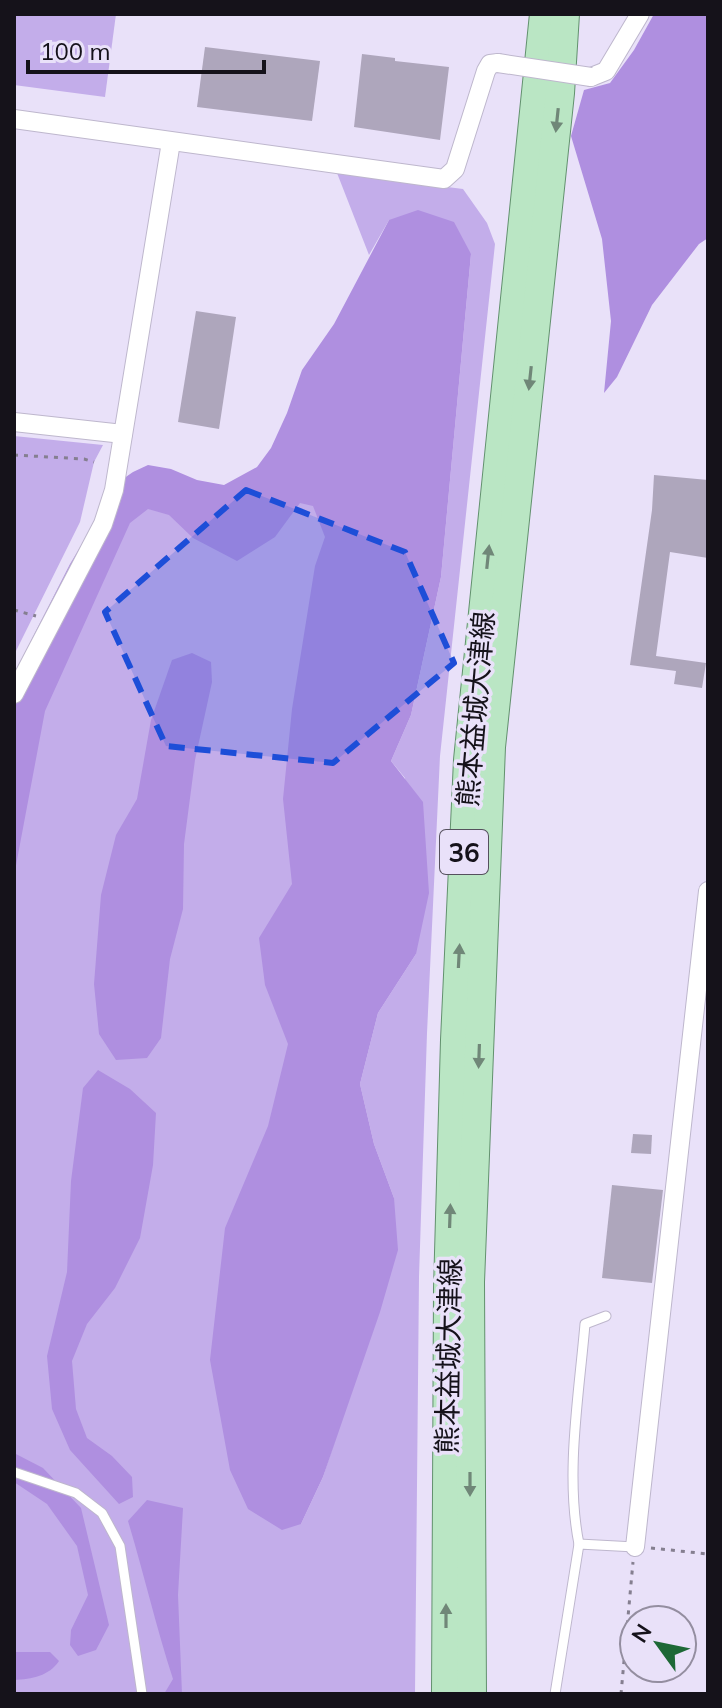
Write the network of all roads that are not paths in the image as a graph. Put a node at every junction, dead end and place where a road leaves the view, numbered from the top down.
1 (544, 14) edge
2 (565, 14) edge
3 (640, 14) edge
4 (14, 119) edge
5 (171, 142) junction
6 (14, 422) edge
7 (123, 434) junction
8 (14, 694) edge
9 (708, 891) edge
10 (705, 945) edge
11 (606, 1316) dead end
12 (14, 1472) edge
13 (579, 1544) junction
14 (635, 1547) joint
15 (142, 1694) edge
16 (446, 1694) edge
17 (472, 1694) edge
18 (555, 1694) edge

16 -> 1 main road, 熊本益城大津線 / 36
2 -> 17 main road, 熊本益城大津線 / 36
3 - 5 street, bridge
4 - 5 street
5 - 7 street
6 - 7 street
7 - 8 street
9 - 10 street
10 - 14 street
11 - 13 lane
12 - 15 lane
13 - 14 lane
13 - 18 lane

